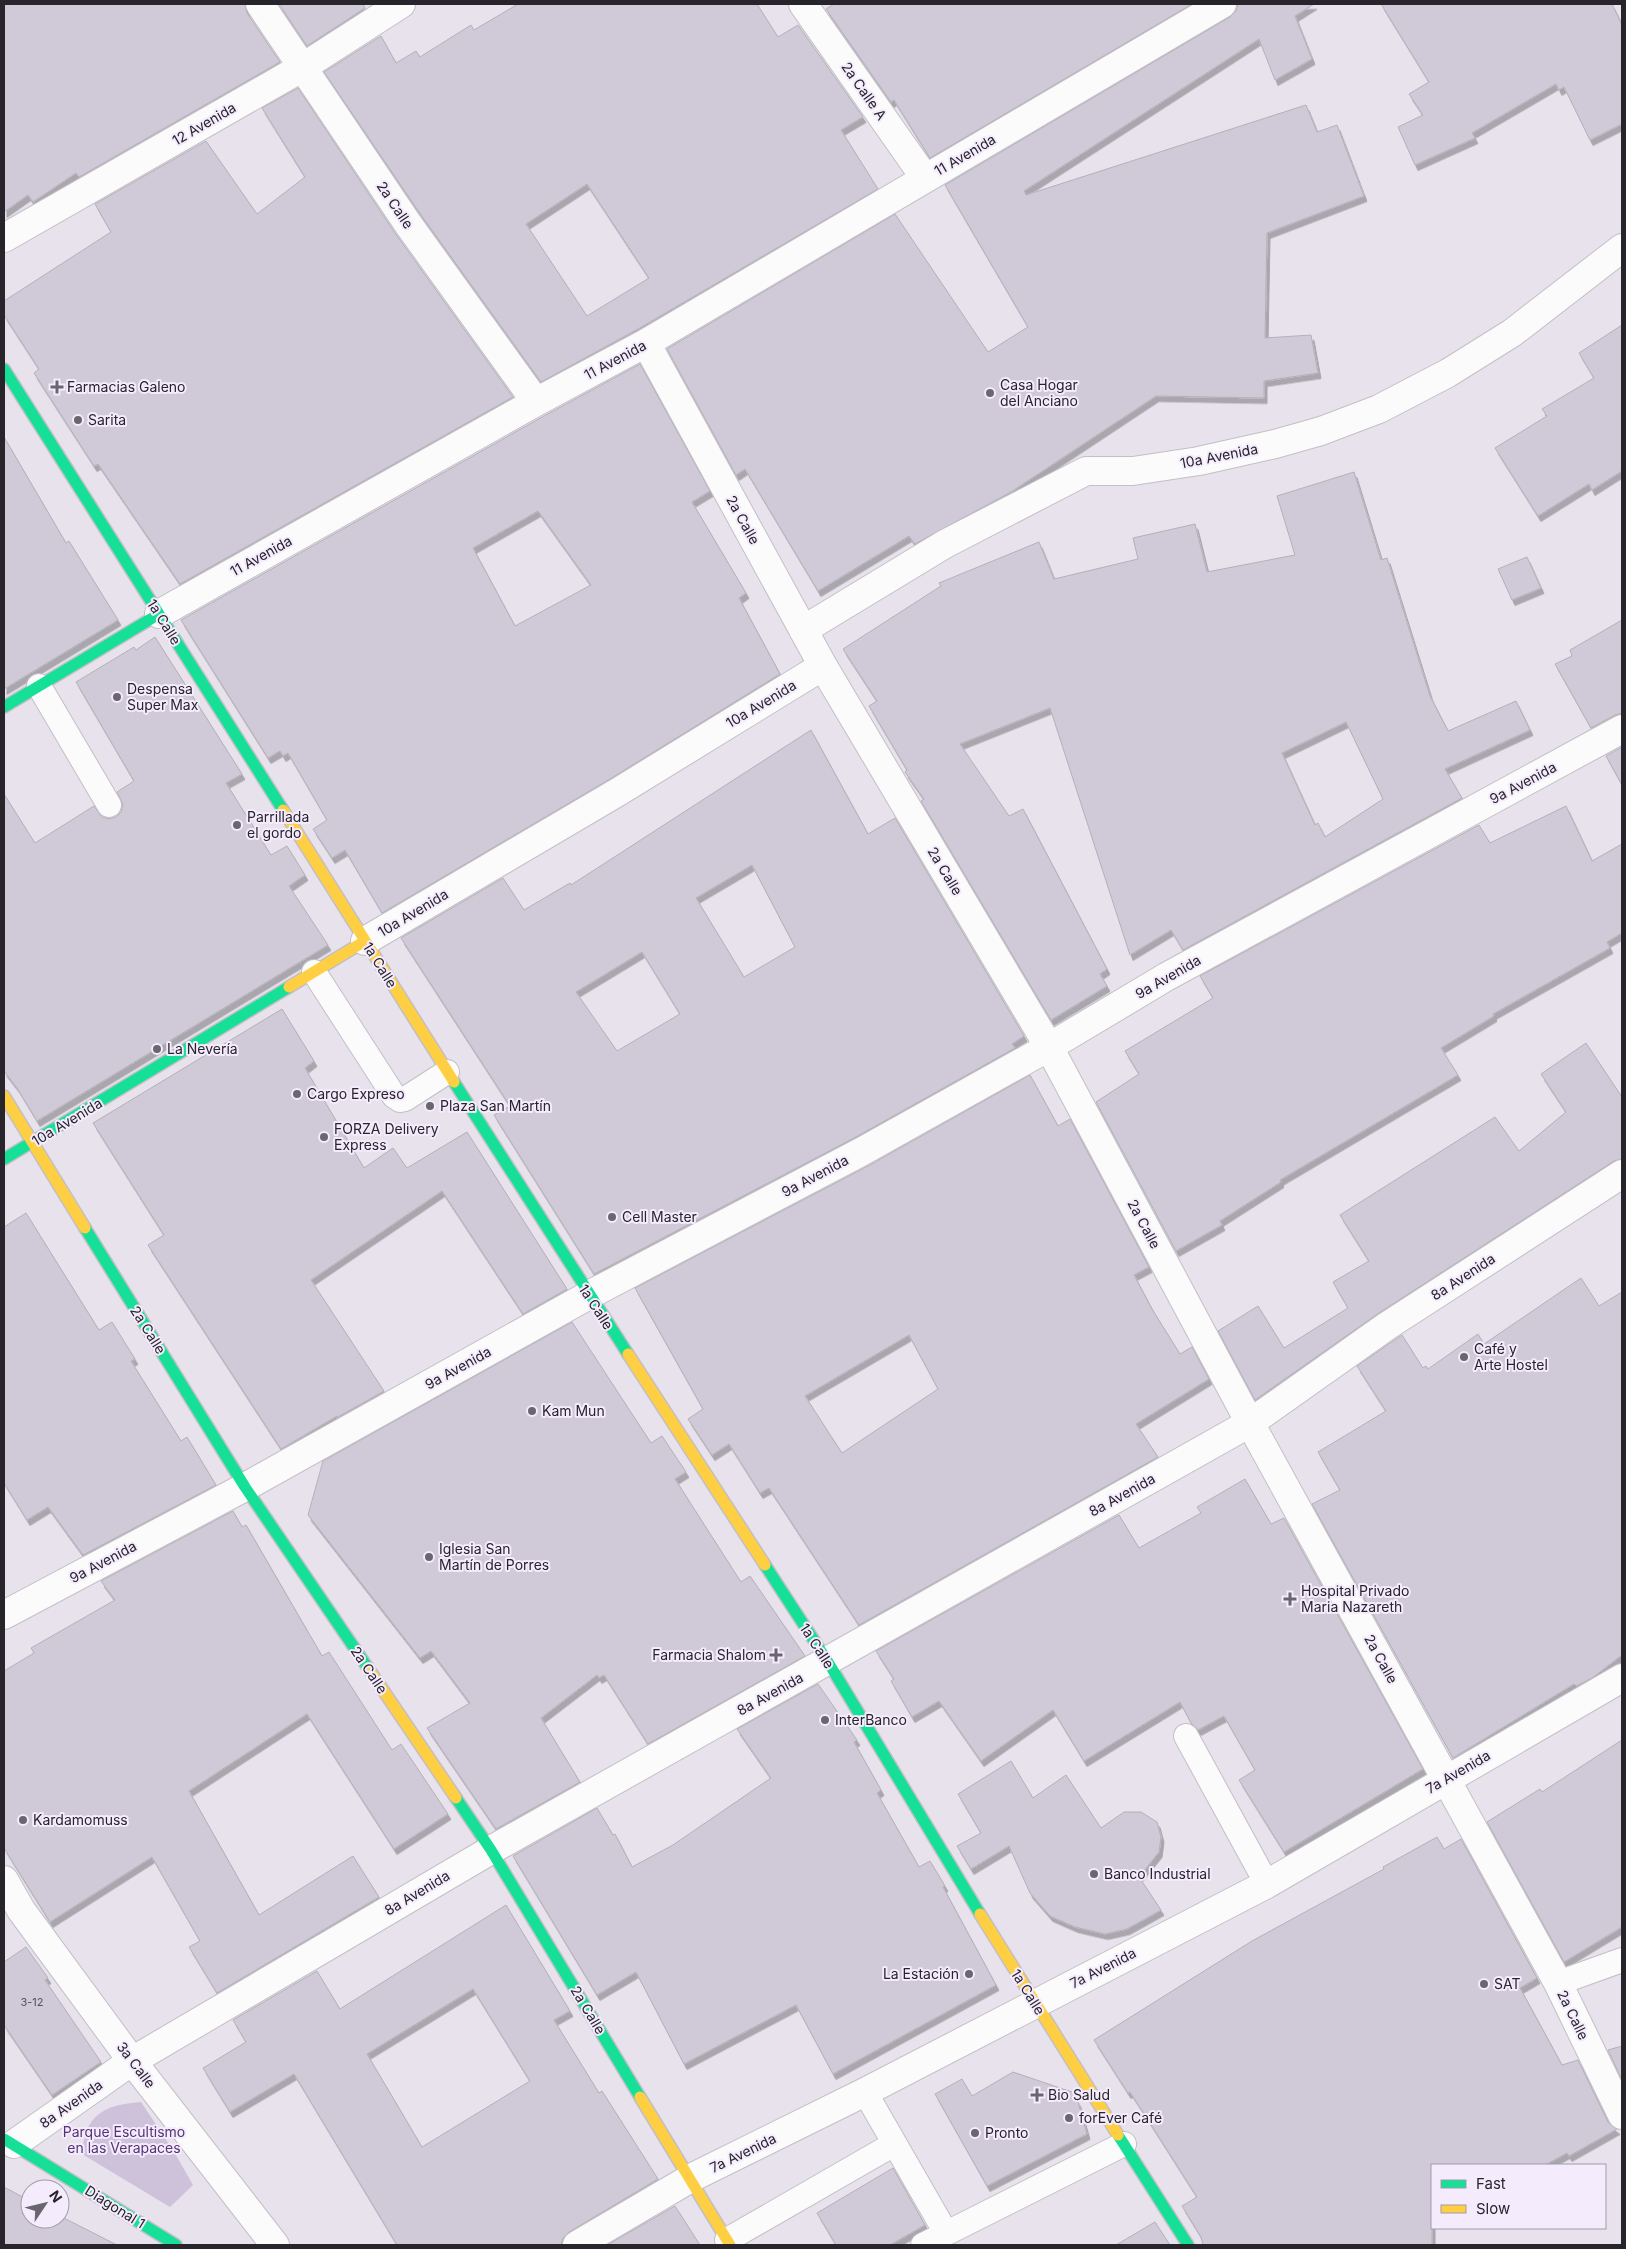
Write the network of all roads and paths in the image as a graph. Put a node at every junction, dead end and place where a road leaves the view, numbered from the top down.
1 (260, 4) edge
2 (401, 4) edge
3 (803, 4) edge
4 (1222, 4) edge
5 (303, 68) junction
6 (925, 178) junction
7 (4, 238) edge
8 (1622, 248) edge
9 (646, 343) junction
10 (4, 369) edge
11 (536, 402) junction
12 (159, 614) junction
13 (803, 630) junction
14 (823, 666) junction
15 (39, 686) junction
16 (4, 707) edge
17 (1622, 729) edge
18 (109, 805) dead end
19 (365, 941) junction
20 (314, 972) junction
21 (1050, 1047) junction
22 (447, 1072) junction
23 (4, 1096) edge
24 (33, 1143) junction
25 (4, 1159) edge
26 (1622, 1174) edge
27 (589, 1295) junction
28 (1250, 1423) junction
29 (245, 1487) junction
30 (4, 1615) edge
31 (828, 1662) junction
32 (1622, 1678) edge
33 (1186, 1736) dead end
34 (1447, 1778) junction
35 (490, 1850) junction
36 (4, 1880) edge
37 (1267, 1884) junction
38 (1622, 1960) edge
39 (1558, 1983) junction
40 (1034, 2003) junction
41 (132, 2061) junction
42 (865, 2092) junction
43 (1622, 2115) edge
44 (9, 2141) edge
45 (894, 2144) junction
46 (1124, 2144) junction
47 (691, 2178) junction
48 (946, 2233) junction
49 (728, 2242) edge
50 (176, 2245) edge
51 (275, 2245) edge
52 (577, 2245) edge
53 (923, 2245) edge
54 (1188, 2245) edge

1 - 5 street, 2a Calle
2 - 5 street, 12 Avenida
3 - 6 street, 2a Calle A
4 - 6 street, 11 Avenida
5 - 7 street, 12 Avenida
5 - 11 street, 2a Calle
6 - 9 street, 11 Avenida
8 - 13 street, 10a Avenida
9 - 11 street, 11 Avenida
9 - 13 street, 2a Calle
10 - 12 main road, 1a Calle
11 - 12 street, 11 Avenida
12 - 15 main road, 11 Avenida
12 - 19 main road, 1a Calle
13 - 14 street, 2a Calle
14 - 19 street, 10a Avenida
14 - 21 street, 2a Calle
15 - 16 main road, 11 Avenida
15 - 18 lane
17 - 21 street, 9a Avenida
19 - 20 main road, 10a Avenida
19 - 22 main road, 1a Calle
20 - 22 lane
20 - 24 main road, 10a Avenida
21 - 27 street, 9a Avenida
21 - 28 street, 2a Calle
22 - 27 main road, 1a Calle
23 - 24 main road, 2a Calle
24 - 25 main road, 10a Avenida
24 - 29 main road, 2a Calle
26 - 28 street, 8a Avenida
27 - 29 street, 9a Avenida
27 - 31 main road, 1a Calle
28 - 31 street, 8a Avenida
28 - 34 street, 2a Calle
29 - 30 street, 9a Avenida
29 - 35 main road, 2a Calle
31 - 35 street, 8a Avenida
31 - 40 main road, 1a Calle
32 - 34 street, 7a Avenida
33 - 37 lane
34 - 37 street, 7a Avenida
34 - 39 street, 2a Calle
35 - 41 street, 8a Avenida
35 - 47 main road, 2a Calle
36 - 41 street, 3a Calle
37 - 40 street, 7a Avenida
38 - 39 lane
39 - 43 street, 2a Calle
40 - 42 street, 7a Avenida
40 - 46 main road, 1a Calle
41 - 44 street, 8a Avenida
41 - 51 street, 3a Calle
42 - 45 lane
42 - 47 street, 7a Avenida
44 - 50 main road, Diagonal 1
45 - 48 lane
45 - 49 lane
46 - 48 lane
46 - 54 main road, 1a Calle
47 - 49 main road, 2a Calle
47 - 52 street, 7a Avenida
48 - 53 lane

